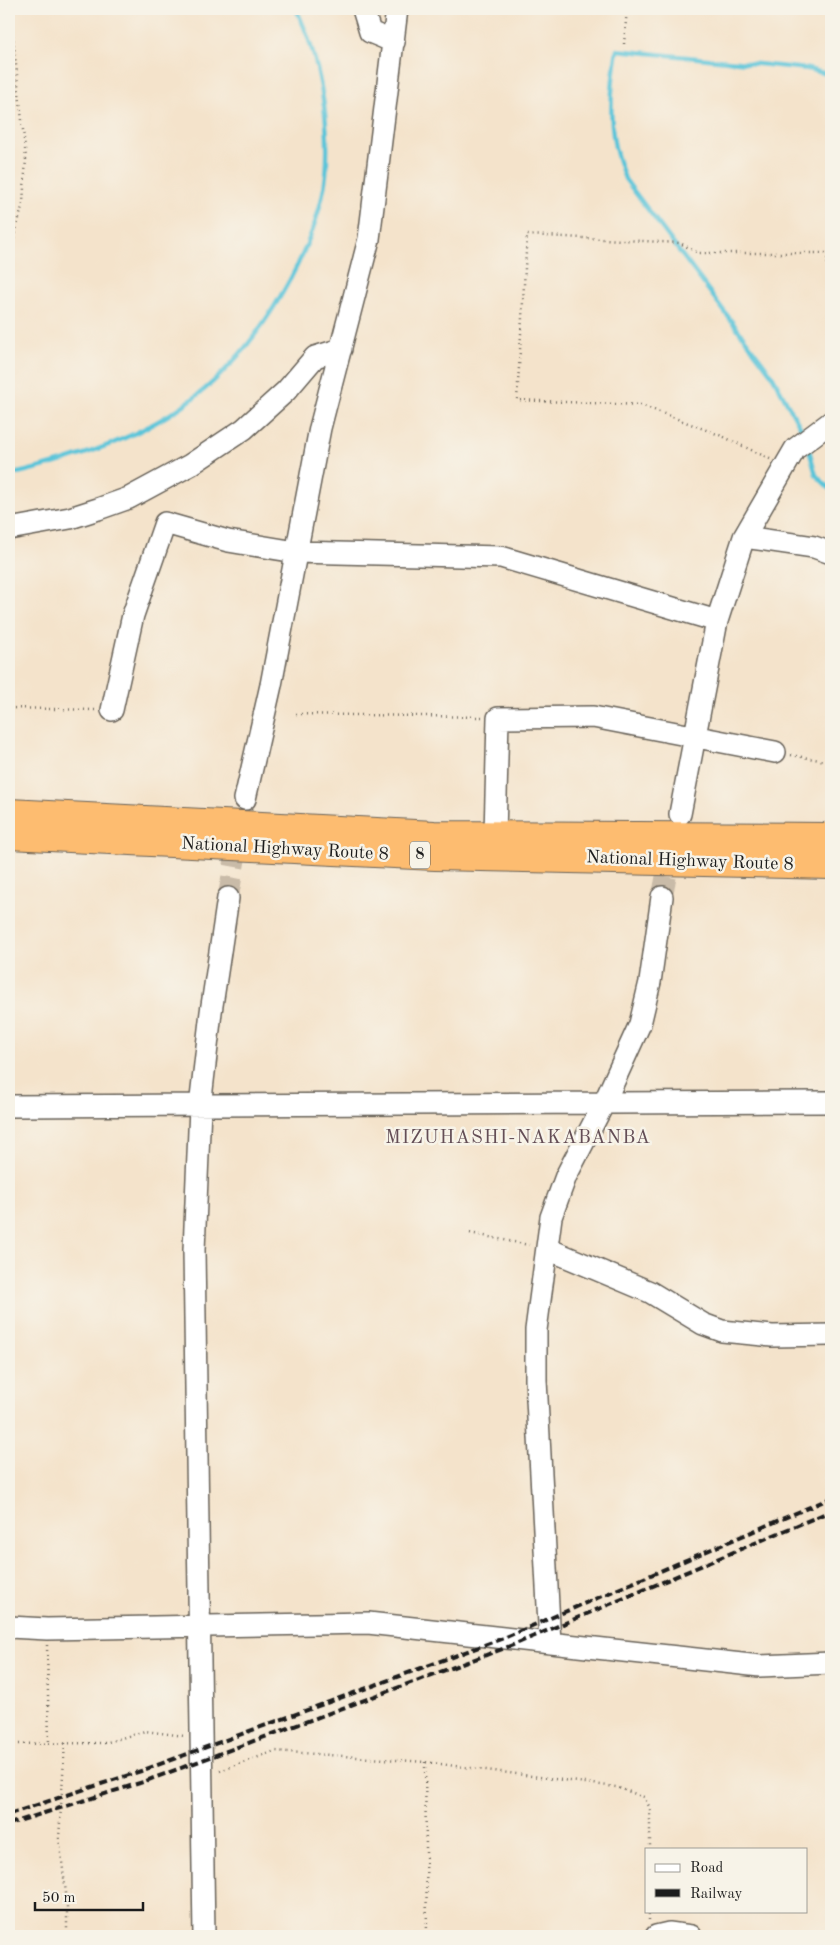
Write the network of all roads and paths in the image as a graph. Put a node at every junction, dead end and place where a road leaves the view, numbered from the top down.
1 (10, 9) edge
2 (363, 9) edge
3 (398, 9) edge
4 (627, 9) edge
5 (394, 42) junction
6 (624, 44) dead end
7 (827, 253) junction
8 (831, 253) edge
9 (9, 258) edge
10 (831, 324) edge
11 (341, 349) junction
12 (831, 422) edge
13 (784, 466) junction
14 (9, 529) edge
15 (744, 537) junction
16 (296, 552) junction
17 (831, 553) edge
18 (717, 621) junction
19 (9, 708) edge
20 (112, 710) joint
21 (296, 714) dead end
22 (498, 718) junction
23 (693, 737) junction
24 (775, 752) joint
25 (831, 762) edge
26 (246, 799) dead end
27 (9, 813) edge
28 (680, 814) dead end
29 (9, 835) edge
30 (495, 835) junction
31 (831, 837) edge
32 (831, 865) edge
33 (662, 897) tunnel mouth
34 (228, 898) tunnel mouth
35 (831, 1102) edge
36 (604, 1103) junction
37 (9, 1106) edge
38 (200, 1106) junction
39 (470, 1233) dead end
40 (548, 1249) junction
41 (831, 1334) edge
42 (200, 1625) junction
43 (9, 1627) edge
44 (46, 1629) junction
45 (550, 1643) junction
46 (831, 1663) edge
47 (201, 1742) junction
48 (65, 1743) junction
49 (9, 1744) edge
50 (49, 1744) junction
51 (425, 1762) junction
52 (202, 1778) junction
53 (650, 1848) edge
54 (67, 1936) edge
55 (204, 1936) edge
56 (427, 1936) edge
57 (656, 1936) edge
58 (691, 1936) edge

1 - 9 path
2 - 5 street
3 - 5 street
4 - 6 path
5 - 11 street
7 - 8 path
7 - 10 path
7 - 13 path
11 - 14 street
11 - 16 street
12 - 13 street
13 - 15 street
15 - 17 street
15 - 18 street
16 - 18 street
16 - 20 street
16 - 26 street
18 - 23 street
19 - 20 path
21 - 22 path
22 - 23 street
22 - 30 street
23 - 24 street
23 - 28 street
24 - 25 path
27 - 30 highway, National Highway Route 8 / 8
29 - 32 highway, National Highway Route 8 / 8
30 - 31 highway, National Highway Route 8 / 8
33 - 36 street
34 - 38 street
35 - 36 street
36 - 38 street
36 - 40 street
37 - 38 street
38 - 42 street
39 - 40 path
40 - 41 street
40 - 45 street
42 - 44 street
42 - 45 street
42 - 47 street
43 - 44 street
44 - 50 path
45 - 46 street
47 - 48 path
47 - 52 street
48 - 50 path
48 - 54 path
49 - 50 path
51 - 52 path
51 - 53 path
51 - 56 path
52 - 55 street
57 - 58 street

